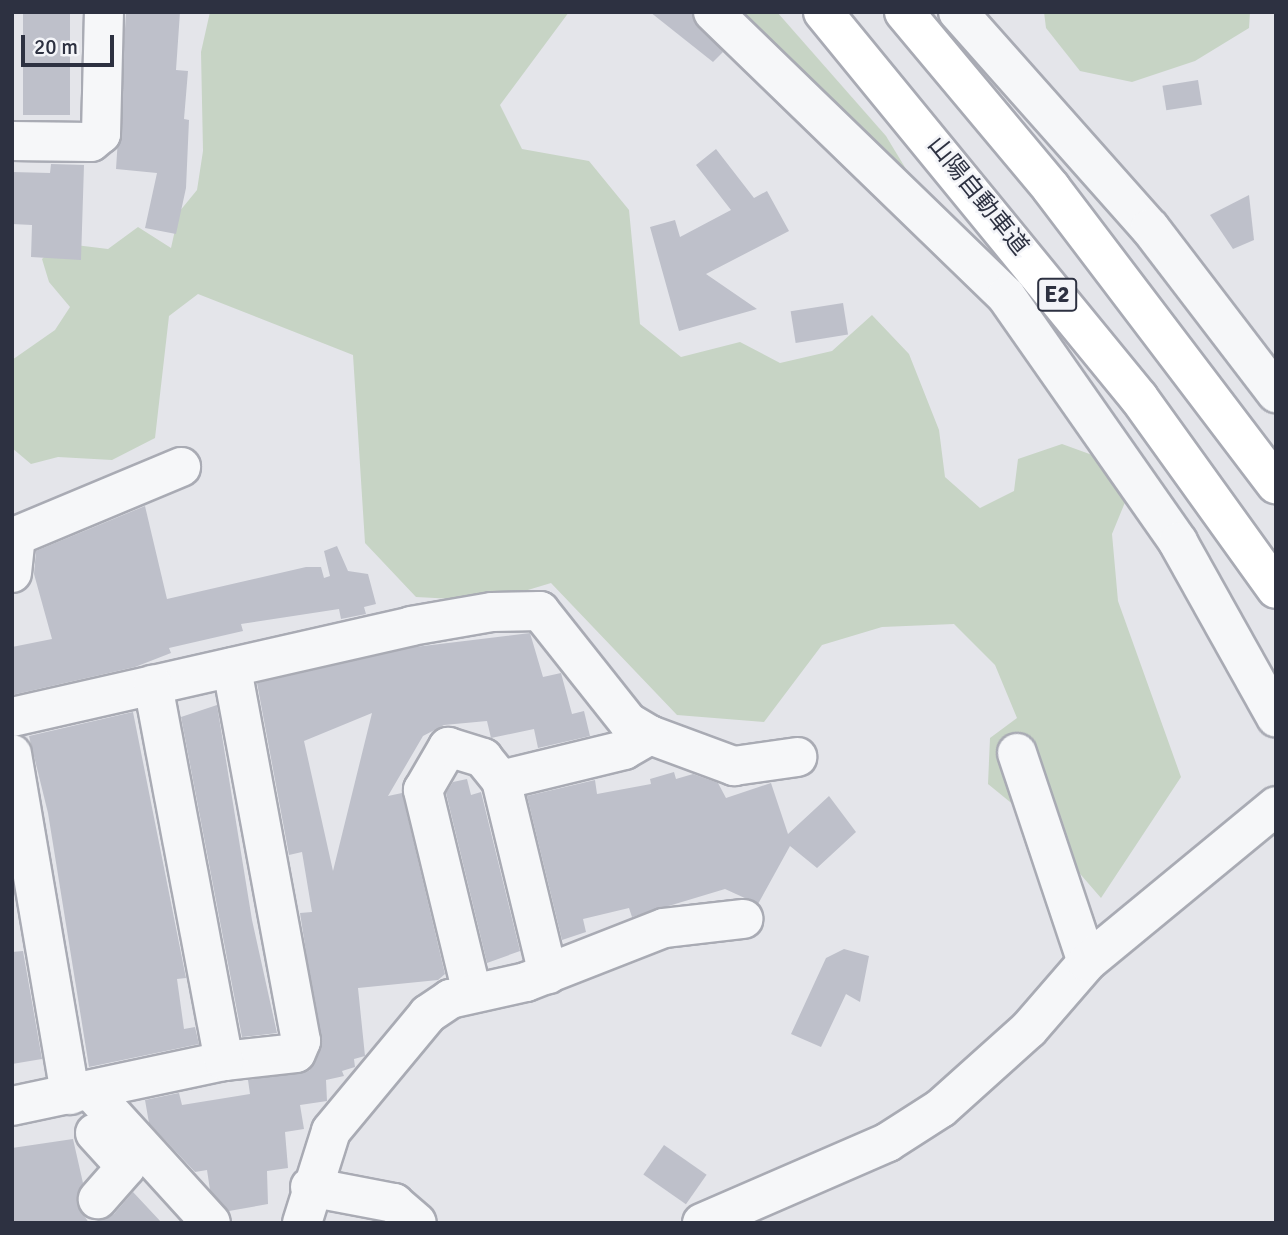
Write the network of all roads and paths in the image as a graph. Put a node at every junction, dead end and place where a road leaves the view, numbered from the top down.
1 (104, 12) edge
2 (713, 12) edge
3 (823, 12) edge
4 (904, 12) edge
5 (958, 12) edge
6 (12, 141) edge
7 (1276, 393) edge
8 (181, 467) dead end
9 (1276, 484) edge
10 (12, 573) edge
11 (1276, 589) edge
12 (232, 667) junction
13 (153, 685) junction
14 (12, 717) edge
15 (1276, 717) edge
16 (650, 735) junction
17 (1017, 753) dead end
18 (12, 754) edge
19 (796, 757) dead end
20 (501, 780) junction
21 (1276, 806) edge
22 (743, 919) dead end
23 (1087, 962) junction
24 (548, 974) junction
25 (471, 993) junction
26 (224, 1061) junction
27 (74, 1094) junction
28 (12, 1106) edge
29 (99, 1199) dead end
30 (306, 1205) edge
31 (211, 1223) edge
32 (417, 1223) edge
33 (702, 1223) edge

1 - 6 street
2 - 15 street
3 - 11 highway, 山陽自動車道 / E2
4 - 9 highway, E2
5 - 7 street
8 - 10 street
12 - 13 street
12 - 16 street
12 - 26 street
13 - 14 street
13 - 26 street
16 - 19 street
16 - 20 street
17 - 23 street
18 - 27 street
20 - 24 street
20 - 25 street
21 - 23 street
22 - 24 street
23 - 33 street
24 - 25 street
25 - 30 street
26 - 27 street
27 - 28 street
27 - 29 street
27 - 31 street
30 - 32 street

